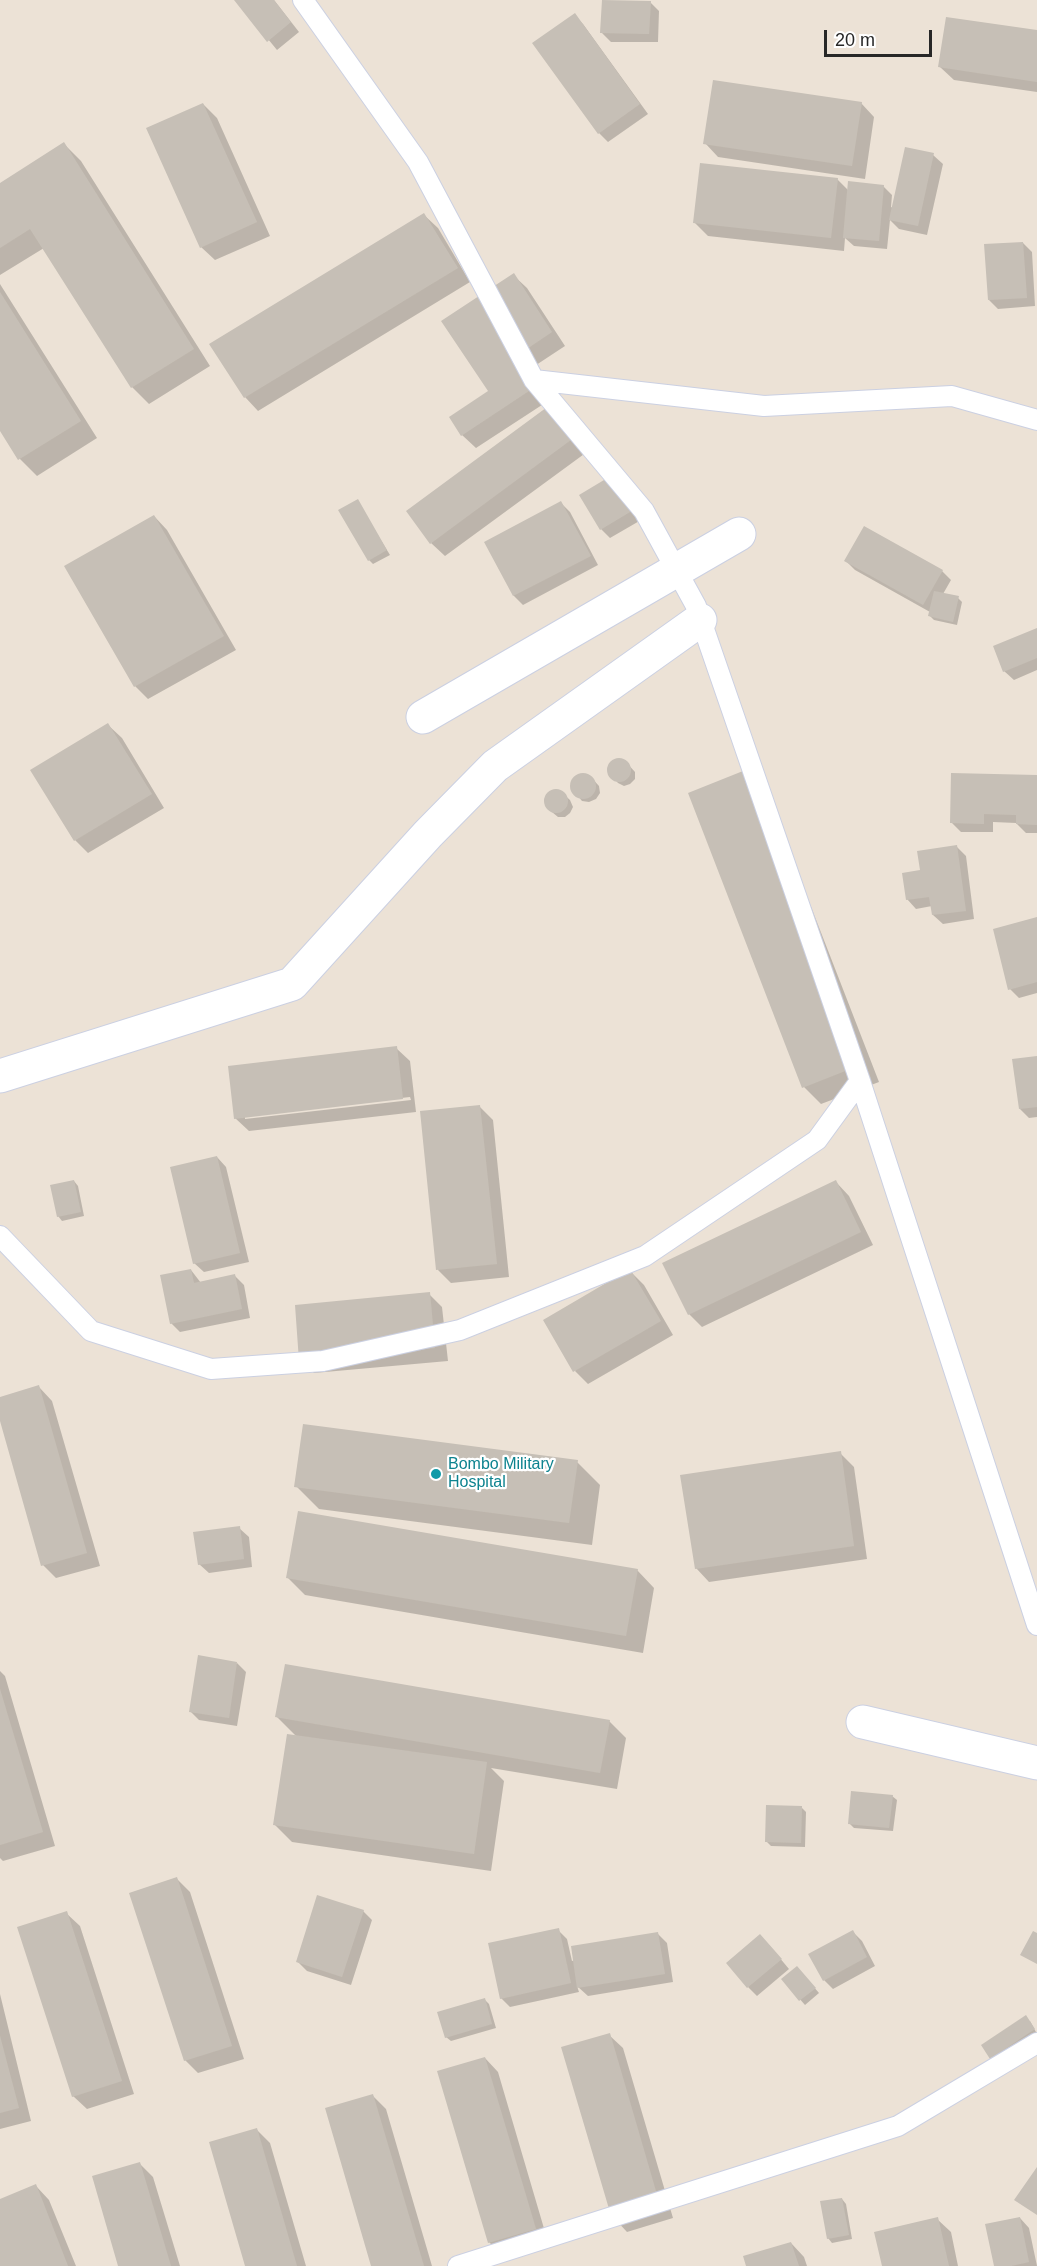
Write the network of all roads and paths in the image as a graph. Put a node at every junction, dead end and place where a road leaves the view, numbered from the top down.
1 (303, 0) edge
2 (534, 380) junction
3 (1037, 420) edge
4 (739, 534) dead end
5 (678, 572) junction
6 (700, 620) junction
7 (423, 717) joint
8 (0, 1076) edge
9 (860, 1081) junction
10 (0, 1236) edge
11 (1037, 1625) edge
12 (862, 1722) dead end
13 (1037, 1764) edge
14 (1037, 2043) edge
15 (458, 2266) edge

1 - 2 lane
2 - 3 lane
2 - 5 lane
4 - 7 street
5 - 6 lane
5 - 7 lane
6 - 8 street
6 - 9 lane
9 - 10 lane
9 - 11 lane
12 - 13 street
14 - 15 lane

